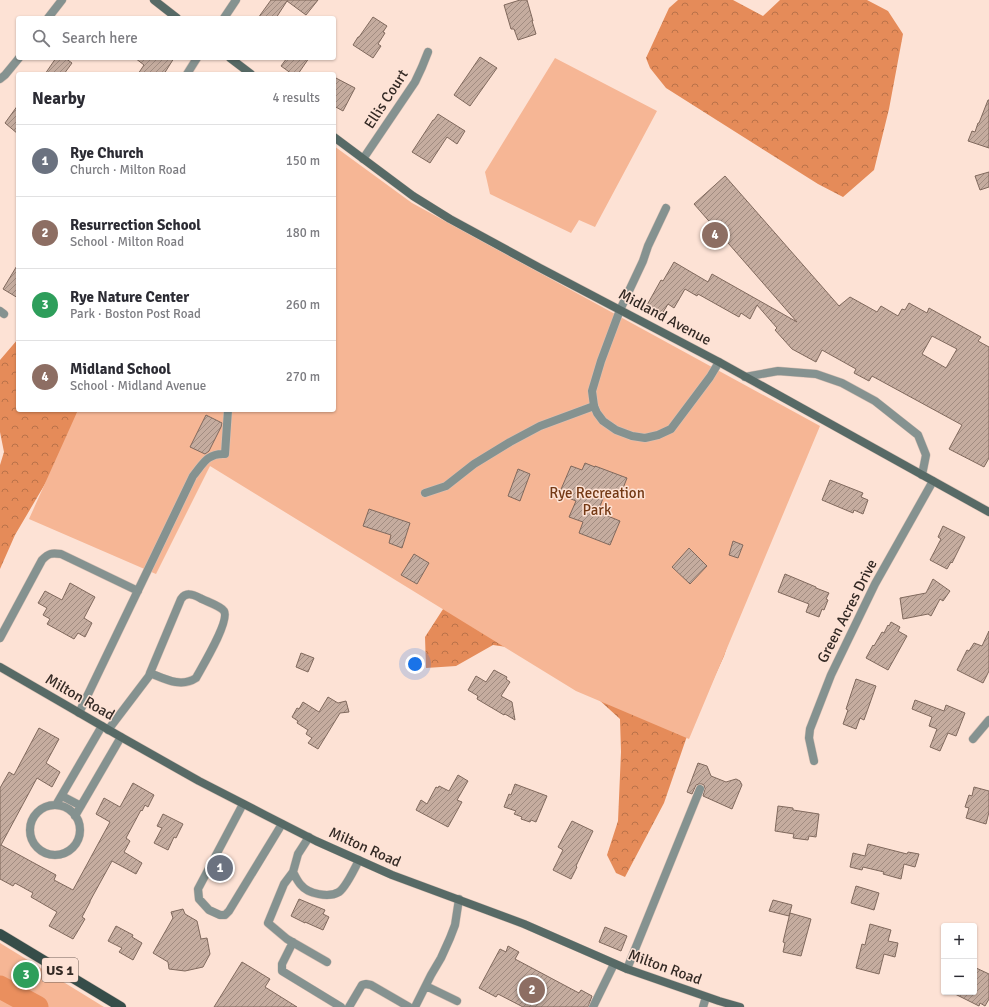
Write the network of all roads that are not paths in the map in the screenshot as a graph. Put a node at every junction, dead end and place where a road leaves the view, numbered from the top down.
1 (62, 0) edge
2 (154, 0) edge
3 (236, 0) edge
4 (50, 16) edge
5 (174, 16) edge
6 (225, 16) edge
7 (428, 52) dead end
8 (17, 60) edge
9 (196, 60) edge
10 (233, 60) edge
11 (188, 72) edge
12 (248, 72) edge
13 (0, 79) edge
14 (336, 140) edge
15 (363, 159) junction
16 (666, 208) dead end
17 (620, 310) junction
18 (719, 362) junction
19 (745, 377) junction
20 (594, 406) junction
21 (228, 412) edge
22 (922, 475) junction
23 (933, 481) junction
24 (425, 493) dead end
25 (989, 512) edge
26 (138, 591) junction
27 (0, 638) edge
28 (0, 667) edge
29 (150, 673) junction
30 (79, 713) junction
31 (989, 720) edge
32 (105, 728) junction
33 (121, 737) junction
34 (973, 739) dead end
35 (814, 761) dead end
36 (700, 788) dead end
37 (62, 796) junction
38 (243, 804) junction
39 (56, 805) junction
40 (81, 806) junction
41 (75, 816) junction
42 (282, 824) junction
43 (309, 837) junction
44 (359, 860) junction
45 (293, 872) junction
46 (459, 899) junction
47 (0, 934) edge
48 (292, 942) junction
49 (327, 962) dead end
50 (614, 964) junction
51 (627, 969) junction
52 (426, 986) junction
53 (706, 996) junction
54 (457, 1001) dead end
55 (120, 1007) edge
56 (341, 1007) edge
57 (349, 1007) edge
58 (409, 1007) edge
59 (416, 1007) edge
60 (593, 1007) edge
61 (703, 1007) edge
62 (740, 1007) edge

1 - 4 street
2 - 5 street
3 - 6 street
7 - 15 street, Ellis Court
8 - 13 street
9 - 11 street
10 - 12 street
14 - 15 street, Midland Avenue
15 - 17 street, Midland Avenue
16 - 17 street
17 - 18 street, Midland Avenue
17 - 20 street
18 - 19 street, Midland Avenue
18 - 20 street
19 - 22 street, Midland Avenue
19 - 22 street
20 - 24 street
21 - 26 street
22 - 23 street, Midland Avenue
23 - 25 street, Midland Avenue
23 - 35 street, Green Acres Drive
26 - 27 street
26 - 30 street
28 - 30 street, Milton Road
29 - 29 street
29 - 32 street
30 - 32 street, Milton Road
31 - 34 street
32 - 33 street, Milton Road
32 - 37 street
33 - 38 street, Milton Road
33 - 40 street
36 - 51 street
37 - 39 street
37 - 40 street
38 - 42 street, Milton Road
38 - 42 street
39 - 41 street
39 - 41 street
40 - 41 street
42 - 43 street, Milton Road
43 - 44 street, Milton Road
43 - 45 street
44 - 45 street
44 - 46 street, Milton Road
45 - 48 street
46 - 50 street, Milton Road
46 - 52 street
47 - 55 main road, US 1
48 - 49 street
48 - 56 street
50 - 51 street, Milton Road
50 - 60 street
51 - 53 street, Milton Road
52 - 54 street
52 - 59 street
53 - 61 street
53 - 62 street, Milton Road
57 - 58 street

